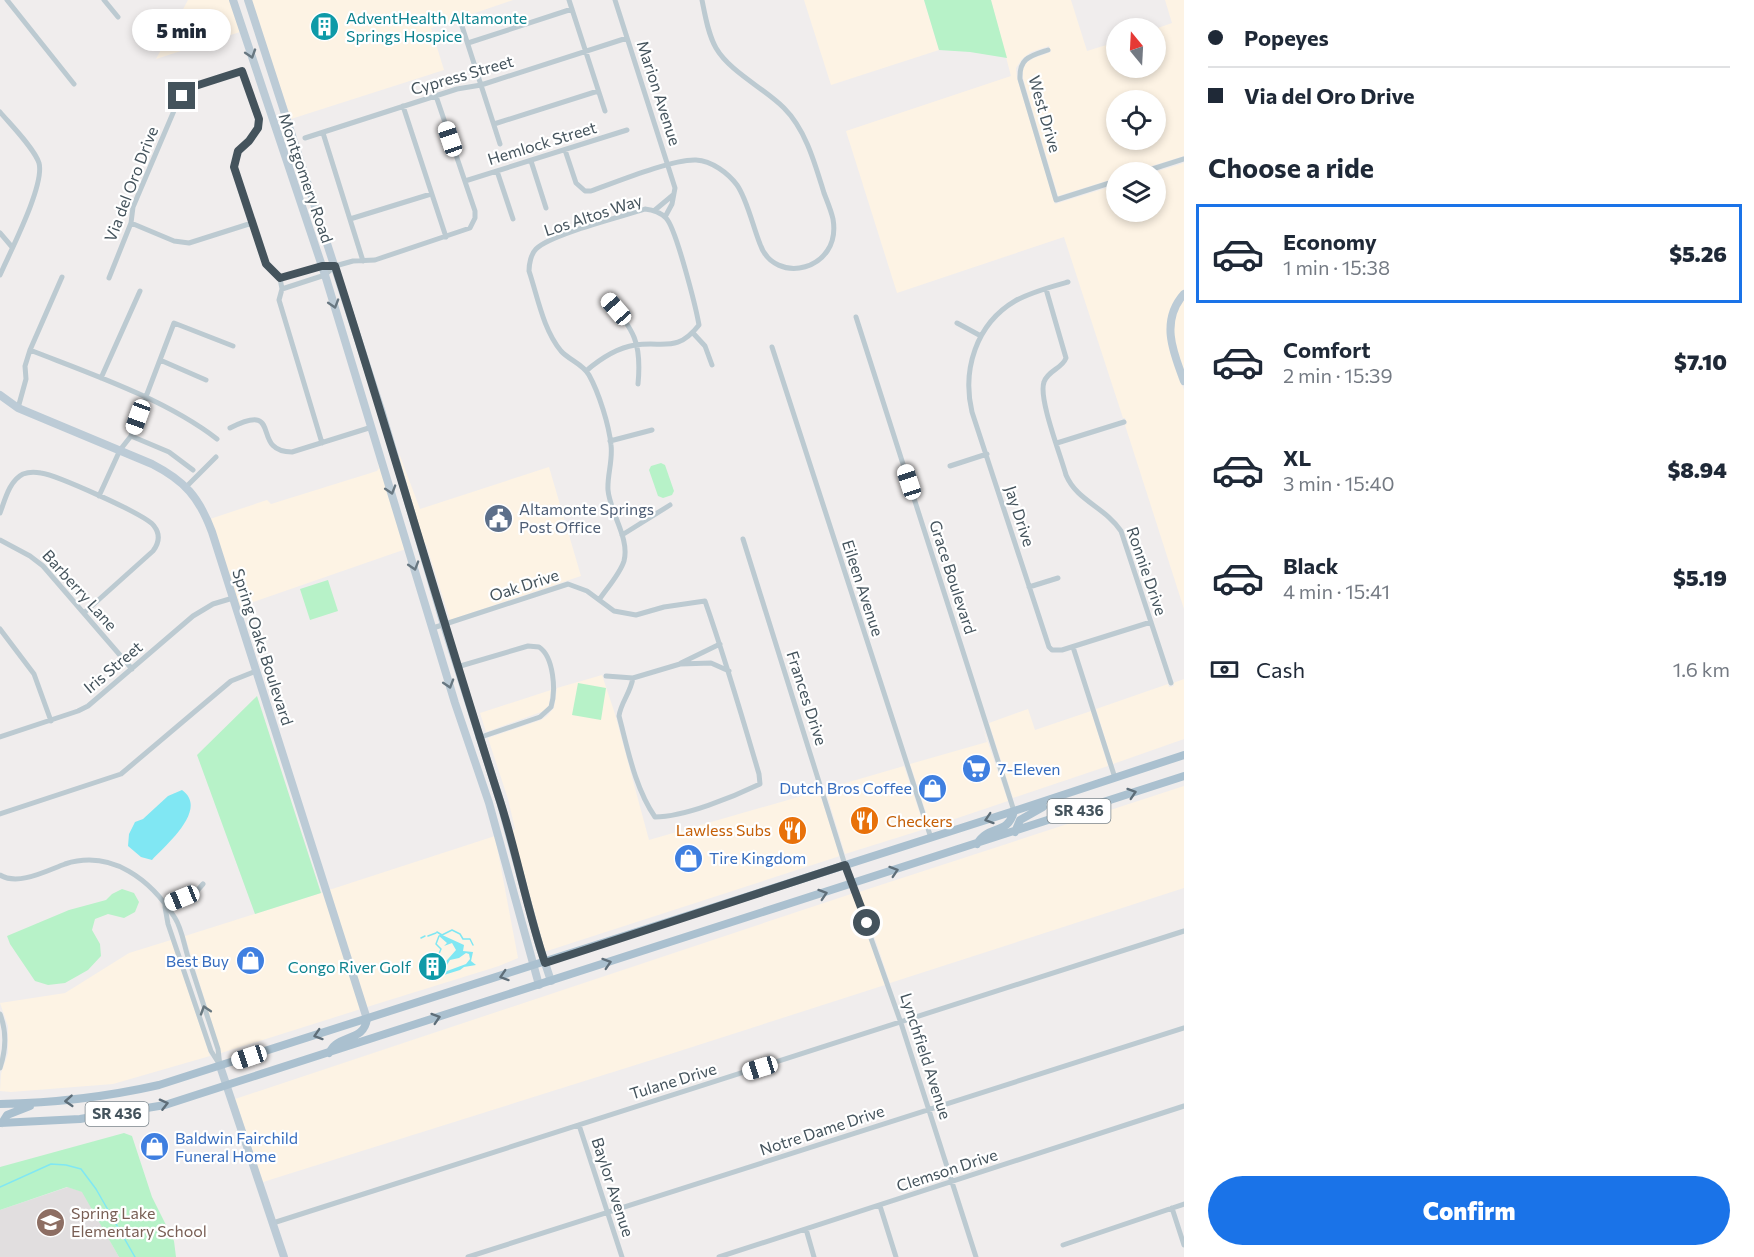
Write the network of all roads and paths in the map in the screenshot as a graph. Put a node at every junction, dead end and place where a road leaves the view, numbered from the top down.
1 (6, 0) edge
2 (104, 0) edge
3 (233, 0) edge
4 (248, 0) edge
5 (569, 0) edge
6 (615, 0) edge
7 (702, 0) edge
8 (572, 9) junction
9 (118, 17) dead end
10 (460, 20) dead end
11 (627, 38) junction
12 (468, 43) junction
13 (1048, 50) dead end
14 (585, 51) junction
15 (74, 84) dead end
16 (481, 85) junction
17 (598, 91) junction
18 (436, 96) junction
19 (403, 106) junction
20 (605, 111) dead end
21 (0, 112) edge
22 (494, 124) junction
23 (627, 130) dead end
24 (322, 133) junction
25 (305, 138) dead end
26 (500, 144) dead end
27 (565, 150) junction
28 (1184, 159) edge
29 (531, 160) junction
30 (669, 165) junction
31 (1166, 165) edge
32 (498, 171) junction
33 (465, 181) junction
34 (1106, 184) edge
35 (431, 194) junction
36 (673, 195) junction
37 (546, 208) dead end
38 (655, 210) junction
39 (665, 217) junction
40 (350, 219) junction
41 (513, 219) dead end
42 (131, 223) junction
43 (252, 223) junction
44 (0, 233) edge
45 (446, 237) junction
46 (12, 247) junction
47 (363, 261) junction
48 (322, 266) junction
49 (335, 266) junction
50 (0, 275) edge
51 (325, 275) junction
52 (62, 277) dead end
53 (109, 278) dead end
54 (280, 278) junction
55 (1068, 282) dead end
56 (282, 289) junction
57 (1046, 289) junction
58 (140, 291) dead end
59 (1184, 294) edge
60 (608, 299) dead end
61 (856, 317) dead end
62 (957, 322) dead end
63 (693, 333) junction
64 (981, 336) junction
65 (638, 345) junction
66 (233, 346) dead end
67 (772, 346) dead end
68 (30, 350) junction
69 (364, 357) junction
70 (160, 360) junction
71 (351, 361) junction
72 (712, 365) dead end
73 (586, 371) junction
74 (101, 378) junction
75 (206, 380) dead end
76 (1184, 381) edge
77 (638, 384) dead end
78 (0, 395) edge
79 (145, 398) junction
80 (18, 408) junction
81 (1124, 422) dead end
82 (372, 426) junction
83 (230, 428) dead end
84 (652, 430) dead end
85 (131, 436) junction
86 (217, 439) dead end
87 (610, 441) junction
88 (322, 442) junction
89 (1057, 443) junction
90 (120, 450) junction
91 (987, 454) junction
92 (216, 457) dead end
93 (951, 466) dead end
94 (193, 470) dead end
95 (186, 487) junction
96 (99, 496) junction
97 (670, 505) dead end
98 (397, 510) junction
99 (0, 513) edge
100 (412, 514) junction
101 (622, 535) junction
102 (742, 539) dead end
103 (0, 540) edge
104 (1058, 578) dead end
105 (1029, 587) junction
106 (233, 598) junction
107 (599, 600) junction
108 (85, 612) junction
109 (1151, 622) junction
110 (444, 625) junction
111 (433, 628) junction
112 (0, 629) edge
113 (720, 644) junction
114 (1073, 647) junction
115 (680, 664) junction
116 (457, 667) junction
117 (132, 669) junction
118 (256, 670) junction
119 (729, 671) junction
120 (606, 676) dead end
121 (633, 678) junction
122 (1171, 683) dead end
123 (455, 703) junction
124 (51, 721) junction
125 (0, 738) edge
126 (478, 738) junction
127 (1184, 754) edge
128 (1184, 776) edge
129 (1115, 778) junction
130 (1079, 790) junction
131 (1014, 811) junction
132 (0, 814) edge
133 (1015, 832) junction
134 (931, 838) junction
135 (977, 844) junction
136 (845, 865) junction
137 (0, 875) edge
138 (203, 884) dead end
139 (854, 884) junction
140 (165, 905) junction
141 (1184, 931) edge
142 (545, 963) junction
143 (534, 966) junction
144 (551, 981) junction
145 (539, 985) junction
146 (0, 1014) edge
147 (368, 1019) junction
148 (901, 1023) junction
149 (1184, 1028) edge
150 (328, 1053) junction
151 (220, 1066) junction
152 (0, 1068) edge
153 (228, 1085) junction
154 (39, 1103) junction
155 (0, 1104) edge
156 (1184, 1106) edge
157 (929, 1110) junction
158 (579, 1125) junction
159 (1, 1126) edge
160 (953, 1182) junction
161 (1184, 1204) edge
162 (880, 1206) junction
163 (1172, 1208) junction
164 (608, 1213) junction
165 (273, 1223) junction
166 (806, 1229) junction
167 (1063, 1245) dead end
168 (1184, 1245) edge
169 (733, 1255) edge
170 (284, 1257) edge
171 (468, 1257) edge
172 (622, 1257) edge
173 (719, 1257) edge
174 (814, 1257) edge
175 (896, 1257) edge
176 (976, 1257) edge

1 - 15 street
2 - 9 street
3 -> 48 main road, Montgomery Road
4 - 49 main road, Montgomery Road
5 - 8 street
6 - 11 street, Marion Avenue
7 - 30 street
8 - 12 street
8 - 14 street
10 - 12 street
11 - 14 street, Cypress Street
11 - 30 street, Marion Avenue
12 - 16 street
13 - 34 street, West Drive
14 - 16 street, Cypress Street
14 - 17 street
16 - 18 street, Cypress Street
16 - 22 street
17 - 20 street
17 - 22 street
18 - 19 street, Cypress Street
18 - 33 street
19 - 24 street, Cypress Street
19 - 35 street
21 - 46 street
22 - 26 street
23 - 27 street, Hemlock Street
24 - 25 street, Cypress Street
24 - 40 street
27 - 29 street, Hemlock Street
27 - 30 street
28 - 31 street
29 - 32 street, Hemlock Street
29 - 37 street
30 - 36 street, Marion Avenue
32 - 33 street, Hemlock Street
32 - 41 street
33 - 45 street
35 - 40 street
35 - 45 street
36 - 38 street
36 - 39 street, Marion Avenue
38 - 39 street, Los Altos Way
38 - 73 street, Los Altos Way
39 - 63 street, Los Altos Way
40 - 47 street
42 - 43 street
42 - 43 street, Via del Oro Drive
42 - 53 street, Via del Oro Drive
43 - 54 street
44 - 46 street
45 - 47 street
46 - 50 street
47 - 49 street
48 - 49 street
48 - 51 main road, Montgomery Road
48 - 54 street
49 - 51 street
49 - 69 main road, Montgomery Road
51 - 56 street
51 -> 71 main road, Montgomery Road
52 - 68 street
54 - 56 street
55 - 57 street, Jay Drive
56 - 88 street
57 - 64 street, Jay Drive
57 - 89 street, Ronnie Drive
58 - 74 street
59 - 76 main road
60 - 65 street
61 - 131 street, Grace Boulevard
62 - 64 street
63 - 65 street
63 - 72 street
64 - 91 street, Jay Drive
65 - 73 street
65 - 77 street
66 - 70 street
67 - 134 street, Eileen Avenue
68 - 74 street
68 - 80 street
69 - 71 main road
69 - 100 main road, Montgomery Road
70 - 75 street
70 - 79 street
71 - 82 main road, Montgomery Road
73 - 87 street, Los Altos Way
74 - 79 street
78 - 80 main road, Spring Oaks Boulevard
79 - 85 street
79 - 86 street
80 - 90 main road, Spring Oaks Boulevard
81 - 89 street
82 - 88 street
82 -> 98 main road, Montgomery Road
83 - 88 street
84 - 87 street
85 - 90 street
85 - 94 street
87 - 101 street, Los Altos Way
89 - 109 street, Ronnie Drive
90 - 95 main road, Spring Oaks Boulevard
90 - 96 street
91 - 93 street
91 - 105 street, Jay Drive
92 - 95 street
95 - 106 main road, Spring Oaks Boulevard
96 - 99 street
96 - 108 street
97 - 101 street
98 - 100 main road
98 -> 111 main road, Montgomery Road
100 - 110 main road, Montgomery Road
101 - 107 street, Los Altos Way
102 - 136 street, Frances Drive
103 - 108 street, Barberry Lane
104 - 105 street
105 - 114 street, Jay Drive
106 - 117 street, Iris Street
106 - 118 main road, Spring Oaks Boulevard
107 - 110 street, Oak Drive
107 - 113 street, Oak Drive
108 - 117 street, Barberry Lane
109 - 114 street
109 - 122 street, Ronnie Drive
110 - 111 street, Oak Drive
110 - 116 main road, Montgomery Road
111 -> 123 main road, Montgomery Road
112 - 124 street
113 - 115 street
113 - 119 street
114 - 129 street
115 - 119 street
115 - 121 street
116 - 126 main road, Montgomery Road
116 - 126 street
117 - 124 street, Iris Street
118 - 132 street
118 - 147 main road, Spring Oaks Boulevard
119 - 121 street
120 - 121 street
123 - 126 main road
123 - 143 main road, Montgomery Road
124 - 125 street, Iris Street
126 - 142 main road, Montgomery Road
127 - 129 main road, SR 436
133 -> 128 main road, SR 436
129 - 130 main road, SR 436
130 - 131 main road, SR 436
130 - 133 main road
131 -> 134 main road, SR 436
131 - 135 main road
133 - 135 main road, SR 436
134 - 136 main road, SR 436
139 -> 135 main road, SR 436
136 - 139 street, Lynchfield Avenue
136 - 142 main road, SR 436
137 - 140 street
138 - 140 street
144 -> 139 main road, SR 436
139 - 148 street, Lynchfield Avenue
140 - 151 street
141 - 148 street, Tulane Drive
142 - 143 main road, SR 436
142 - 144 main road, Montgomery Road
143 - 145 main road, Montgomery Road
143 -> 147 main road, SR 436
144 - 145 main road, SR 436
150 -> 145 main road, SR 436
146 - 152 street
147 - 150 main road
147 -> 151 main road, SR 436
148 - 157 street, Lynchfield Avenue
148 - 158 street, Tulane Drive
149 - 157 street, Notre Dame Drive
150 - 153 main road, SR 436
151 - 153 main road
151 -> 154 main road, SR 436
159 -> 153 main road, SR 436
153 - 165 main road
154 - 155 main road, SR 436
154 - 159 main road
156 - 160 street, Clemson Drive
157 - 160 street, Lynchfield Avenue
157 - 164 street, Notre Dame Drive
158 - 164 street, Baylor Avenue
158 - 165 street, Tulane Drive
160 - 162 street, Clemson Drive
160 - 176 street, Lynchfield Avenue
161 - 163 street
162 - 166 street, Clemson Drive
162 - 175 street
163 - 167 street
163 - 168 street
164 - 171 street, Notre Dame Drive
164 - 172 street, Baylor Avenue
165 - 170 main road
166 - 169 street, Clemson Drive
166 - 174 street
169 - 173 street, Clemson Drive

